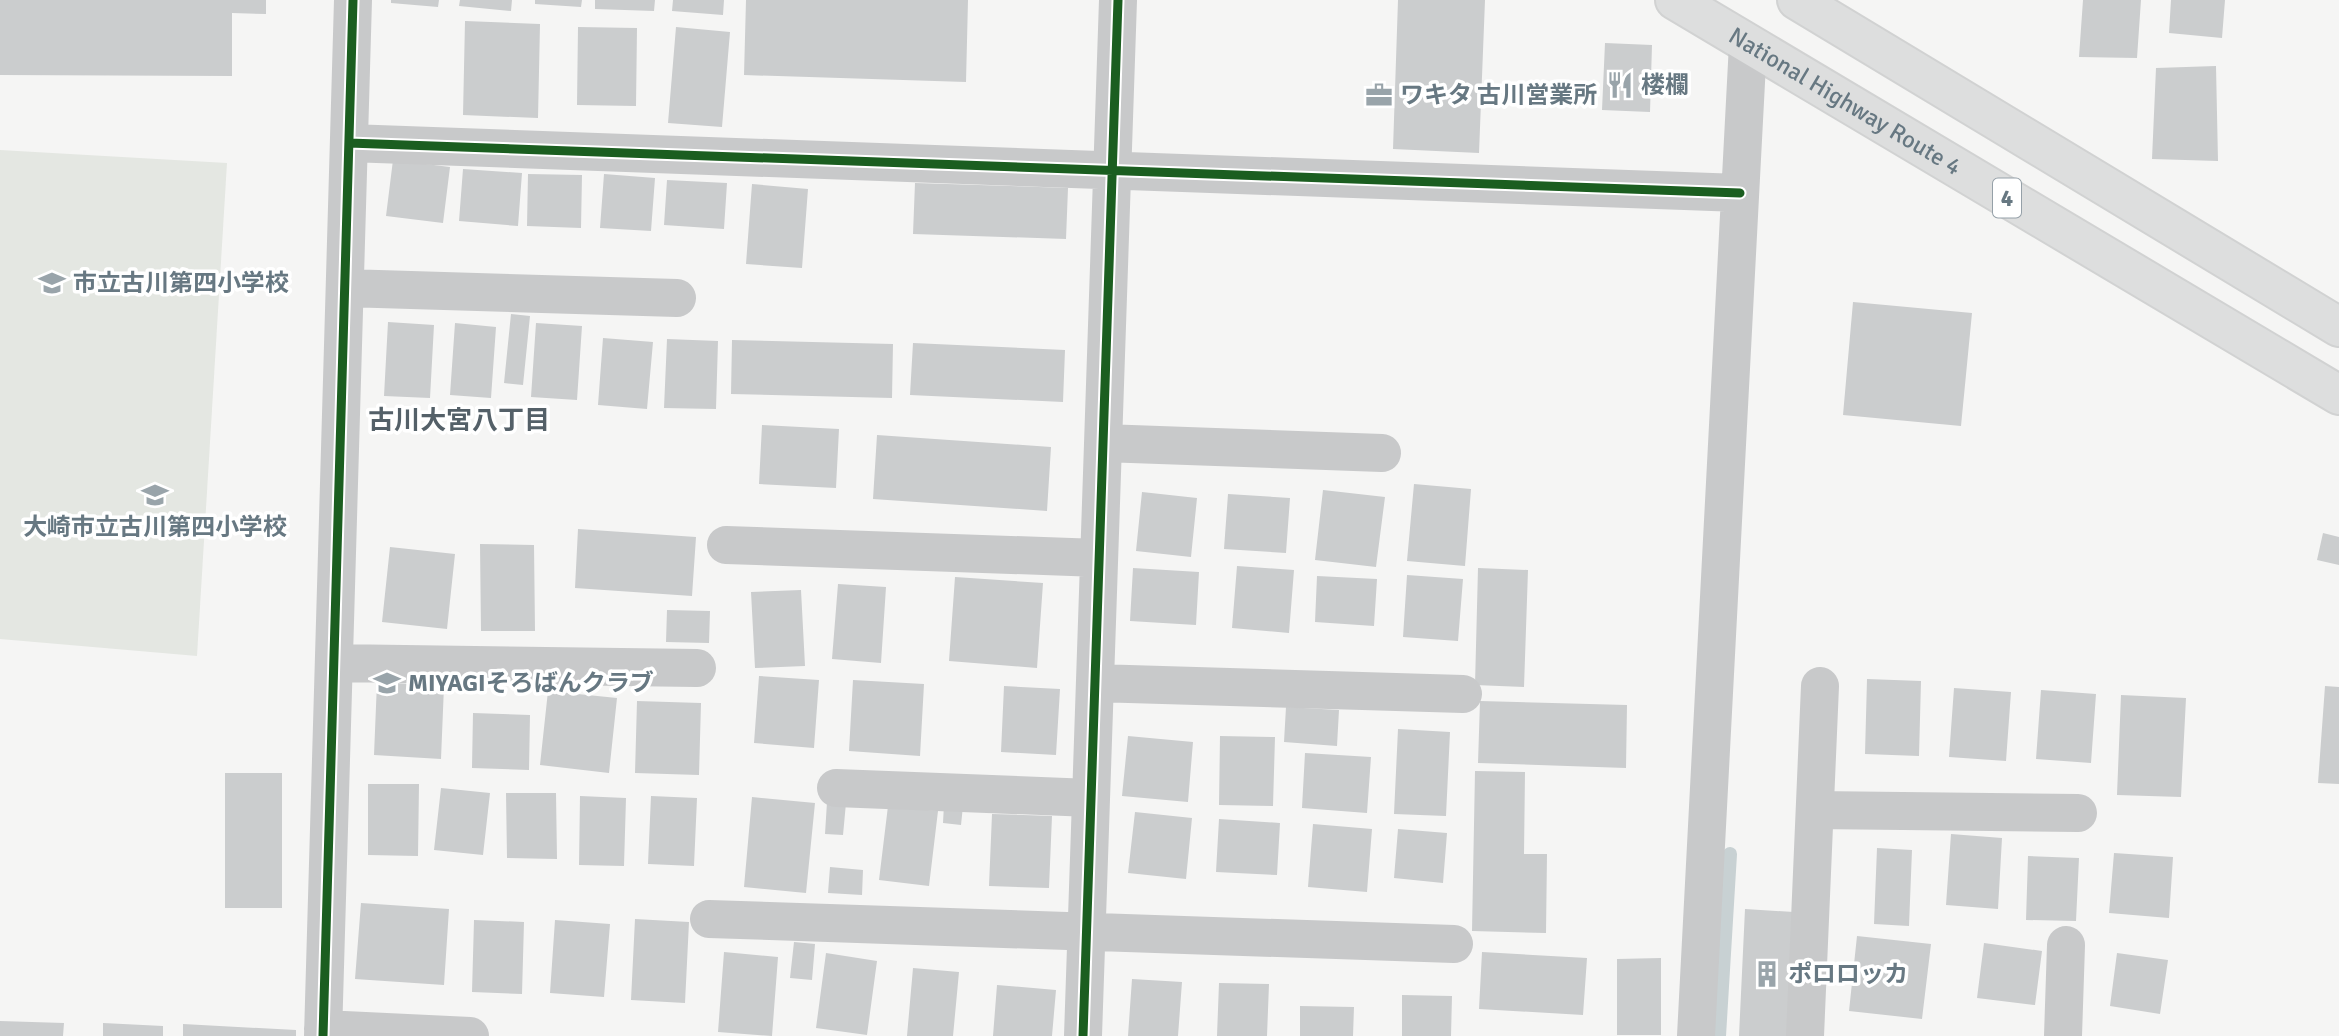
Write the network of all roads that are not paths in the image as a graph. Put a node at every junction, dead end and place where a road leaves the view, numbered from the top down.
1 (353, 0) edge
2 (1118, 0) edge
3 (1675, 0) edge
4 (1797, 0) edge
5 (1841, 12) edge
6 (1748, 44) junction
7 (349, 143) junction
8 (1113, 170) junction
9 (1740, 192) junction
10 (345, 288) junction
11 (677, 298) dead end
12 (2339, 327) edge
13 (2339, 395) edge
14 (1103, 443) junction
15 (1382, 453) dead end
16 (726, 545) dead end
17 (1099, 558) junction
18 (334, 663) junction
19 (697, 668) dead end
20 (1095, 682) junction
21 (1820, 686) dead end
22 (1463, 694) dead end
23 (836, 788) dead end
24 (1091, 798) junction
25 (1815, 810) junction
26 (2078, 813) dead end
27 (709, 919) dead end
28 (1087, 932) junction
29 (1454, 944) dead end
30 (2066, 945) dead end
31 (323, 1032) edge
32 (470, 1036) edge
33 (1083, 1036) edge
34 (1696, 1036) edge
35 (1805, 1036) edge
36 (2063, 1036) edge

1 - 7 street
2 - 8 street
3 - 6 highway, National Highway Route 4 / 4
4 - 5 highway
5 - 12 highway
6 - 9 street
6 - 13 highway, National Highway Route 4 / 4
7 - 8 street
7 - 10 street
8 - 9 street
8 - 14 street
9 - 34 street
10 - 11 street
10 - 18 street
14 - 15 street
14 - 17 street
16 - 17 street
17 - 20 street
18 - 19 street
18 - 31 street
20 - 22 street
20 - 24 street
21 - 25 street
23 - 24 street
24 - 28 street
25 - 26 street
25 - 35 street
27 - 28 street
28 - 29 street
28 - 33 street
30 - 36 street
31 - 32 street

